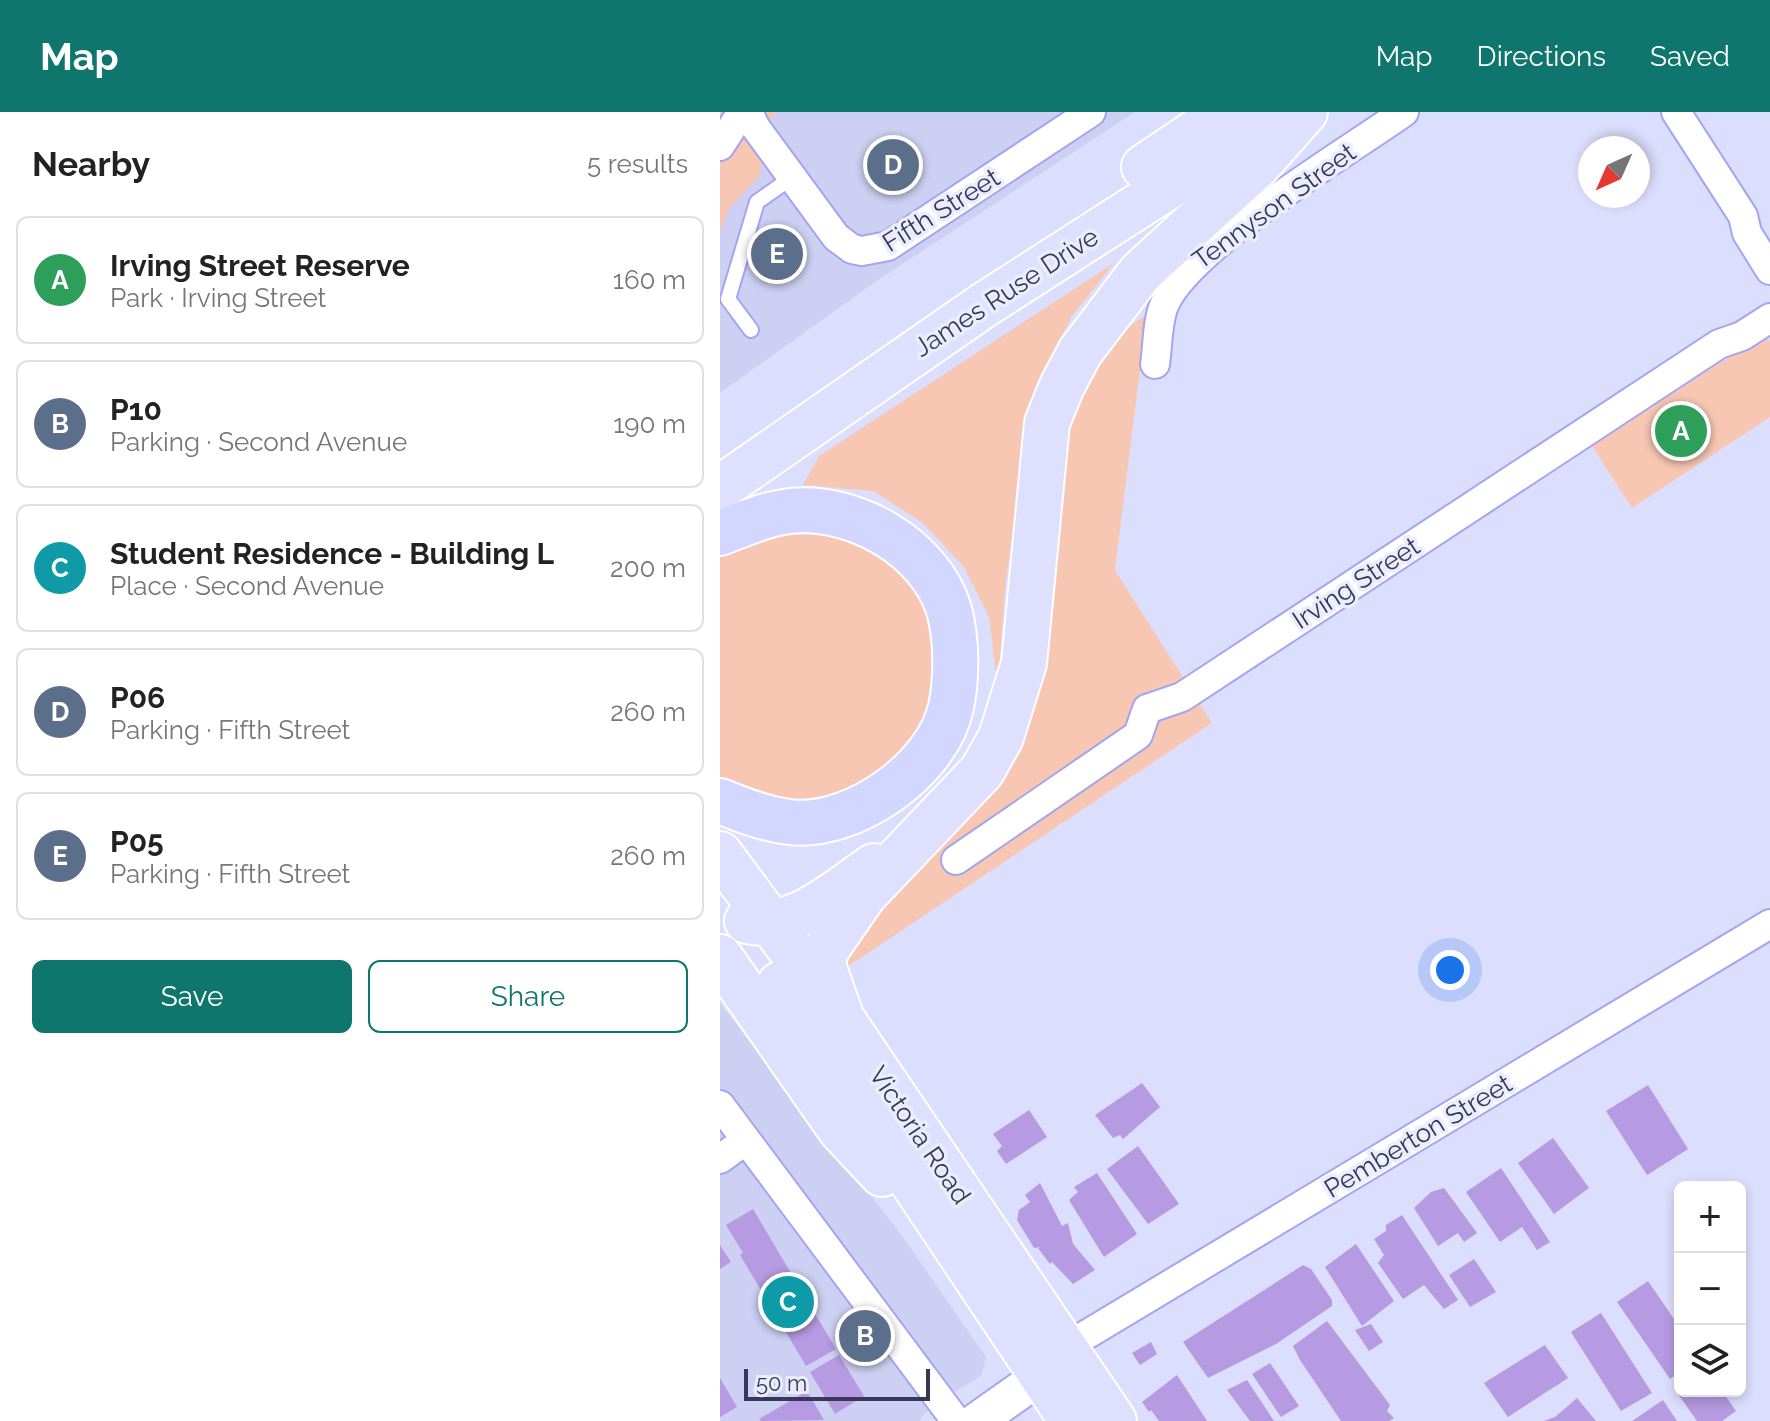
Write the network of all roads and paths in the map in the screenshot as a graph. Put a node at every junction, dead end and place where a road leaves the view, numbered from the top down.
1 (745, 112) edge
2 (1091, 112) edge
3 (1226, 112) edge
4 (1303, 112) edge
5 (1404, 112) edge
6 (1676, 112) edge
7 (720, 146) edge
8 (791, 178) junction
9 (1770, 270) edge
10 (1770, 318) edge
11 (751, 330) dead end
12 (1155, 364) dead end
13 (720, 451) edge
14 (720, 488) edge
15 (720, 533) edge
16 (720, 801) edge
17 (921, 833) junction
18 (720, 854) edge
19 (956, 860) dead end
20 (723, 904) edge
21 (772, 924) junction
22 (1768, 930) edge
23 (720, 957) edge
24 (842, 1019) junction
25 (720, 1105) edge
26 (746, 1140) junction
27 (720, 1159) edge
28 (968, 1266) junction
29 (1054, 1361) junction
30 (956, 1421) edge
31 (977, 1421) edge
32 (1072, 1421) edge
33 (1114, 1421) edge

1 - 7 street
1 - 8 street, Fifth Street
2 - 8 street, Fifth Street
3 - 13 main road, James Ruse Drive
4 - 14 main road, James Ruse Drive
4 - 17 main road
5 - 12 street, Tennyson Street
6 - 9 street
8 - 11 lane
10 - 19 street, Irving Street
15 - 16 highway
17 - 21 main road
17 - 24 main road
18 - 21 main road, Victoria Road
20 - 21 main road
20 - 28 main road, Victoria Road
21 - 24 main road, Victoria Road
22 - 29 street, Pemberton Street
23 - 28 main road
24 - 29 main road, Victoria Road
25 - 26 street
26 - 27 street
26 - 30 street
28 - 29 main road, Victoria Road
29 - 31 street, Pemberton Street
29 - 32 main road, Victoria Road
29 - 33 main road, Victoria Road

